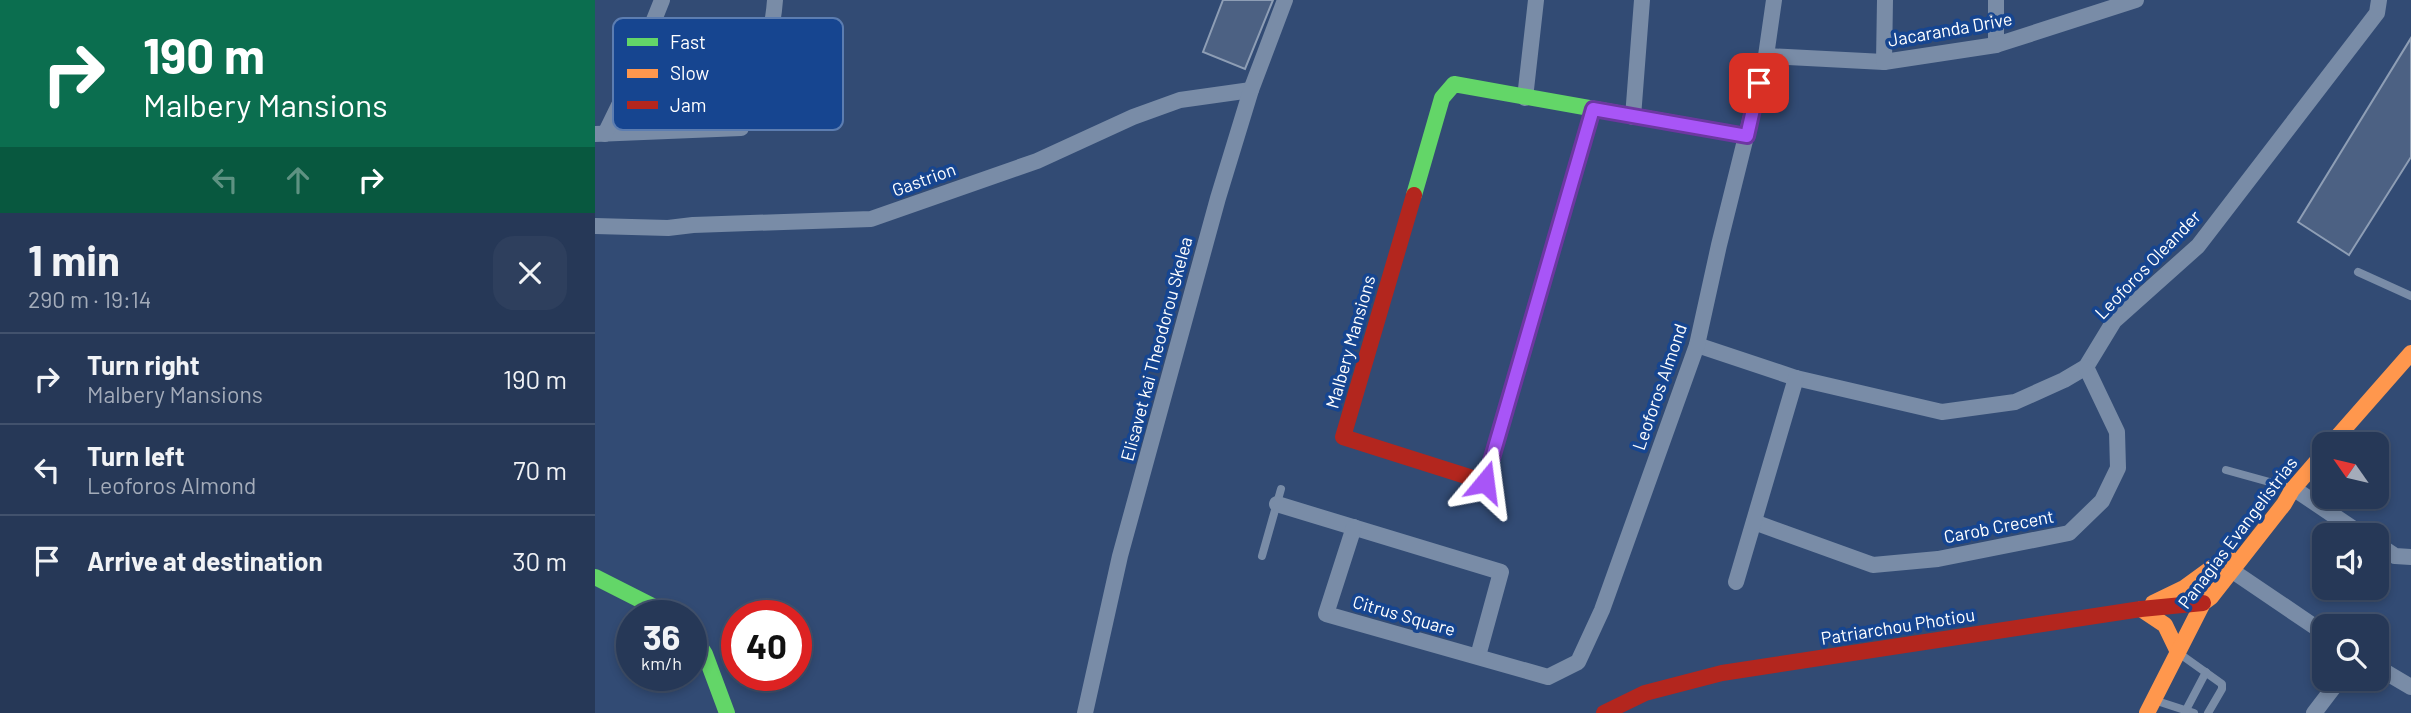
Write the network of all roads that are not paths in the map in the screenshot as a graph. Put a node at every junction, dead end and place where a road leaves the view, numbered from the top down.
1 (662, 0) edge
2 (775, 0) edge
3 (1285, 0) edge
4 (1536, 0) edge
5 (1642, 0) edge
6 (1774, 0) edge
7 (1885, 0) edge
8 (1996, 0) edge
9 (2136, 0) edge
10 (2379, 0) edge
11 (654, 18) edge
12 (774, 18) edge
13 (1996, 45) junction
14 (1766, 56) junction
15 (1884, 62) junction
16 (1251, 90) junction
17 (1525, 97) junction
18 (613, 106) edge
19 (1593, 109) junction
20 (1633, 117) junction
21 (687, 130) edge
22 (600, 134) edge
23 (1747, 136) junction
24 (595, 226) edge
25 (2358, 272) dead end
26 (2411, 296) edge
27 (1697, 345) junction
28 (2411, 353) edge
29 (2086, 367) junction
30 (1795, 378) junction
31 (2342, 432) edge
32 (2312, 466) edge
33 (2226, 470) dead end
34 (2292, 489) junction
35 (1279, 496) joint
36 (1754, 522) junction
37 (2344, 523) edge
38 (1353, 527) junction
39 (2389, 552) edge
40 (1262, 555) dead end
41 (2411, 557) edge
42 (2229, 563) junction
43 (595, 577) edge
44 (1736, 582) dead end
45 (643, 600) edge
46 (2203, 603) junction
47 (2141, 609) junction
48 (2312, 624) edge
49 (2178, 652) junction
50 (1478, 656) junction
51 (707, 659) edge
52 (2206, 672) junction
53 (2389, 674) edge
54 (1548, 677) joint
55 (2411, 687) edge
56 (2331, 691) edge
57 (2150, 706) edge
58 (2190, 712) edge
59 (727, 713) edge
60 (1085, 713) edge
61 (1604, 713) edge
62 (2208, 713) edge
63 (2314, 713) edge

1 - 11 street
2 - 12 street
3 - 16 street, Elisavet kai Theodorou Skelea
4 - 17 street
5 - 20 street
6 - 14 street, Leoforos Almond
7 - 15 street
8 - 13 street
9 - 13 street, Jacaranda Drive
10 - 29 street, Leoforos Oleander
13 - 15 street, Jacaranda Drive
14 - 15 street, Jacaranda Drive
14 - 23 street, Leoforos Almond
16 - 24 street, Gastrion
16 - 60 street, Elisavet kai Theodorou Skelea
17 - 19 street, Malbery Mansions
17 - 19 street, Malbery Mansions
18 - 22 street
19 - 20 street, Malbery Mansions
20 - 23 street, Malbery Mansions
21 - 22 street
23 - 27 street, Leoforos Almond
25 - 26 lane
27 - 30 street, Leoforos Oleander
27 - 54 street, Leoforos Almond
28 - 31 street
29 - 30 street, Leoforos Oleander
29 - 36 street, Carob Crecent
30 - 36 street
32 - 34 street, Panagias Evangelistrias
33 - 34 lane
34 - 37 street
34 - 42 street, Panagias Evangelistrias
35 - 38 street
35 - 40 lane
36 - 44 street
38 - 50 street
38 - 50 street, Citrus Square
39 - 41 street
42 - 46 street, Panagias Evangelistrias
42 - 47 street
42 - 48 street
43 - 45 street
46 - 47 street, Patriarchou Photiou
46 - 49 street, Panagias Evangelistrias
47 - 49 street
47 - 61 street, Patriarchou Photiou
49 - 52 lane
49 - 57 street, Panagias Evangelistrias
50 - 54 street, Citrus Square
51 - 59 street
52 - 58 lane
52 - 62 lane
53 - 55 street
56 - 63 street
57 - 58 lane

